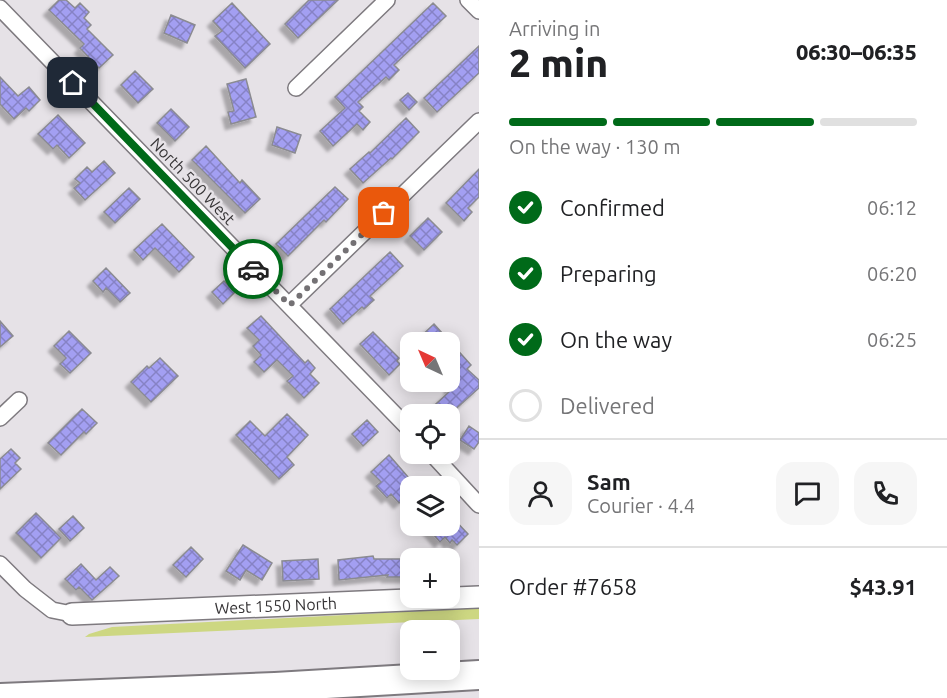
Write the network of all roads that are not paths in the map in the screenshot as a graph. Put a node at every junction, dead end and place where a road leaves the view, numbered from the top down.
1 (387, 0) edge
2 (468, 0) edge
3 (0, 8) edge
4 (479, 11) edge
5 (296, 88) dead end
6 (479, 121) edge
7 (290, 305) junction
8 (19, 400) dead end
9 (0, 418) edge
10 (400, 420) edge
11 (441, 464) edge
12 (479, 505) edge
13 (0, 564) edge
14 (479, 597) edge
15 (72, 614) joint
16 (479, 675) edge
17 (40, 697) edge
18 (0, 698) edge

1 - 5 street
2 - 4 street
3 - 7 street, North 500 West
6 - 7 street
7 - 10 street, North 500 West
8 - 9 street
11 - 12 street
13 - 15 street
14 - 15 street, West 1550 North
16 - 17 highway
17 - 18 highway

